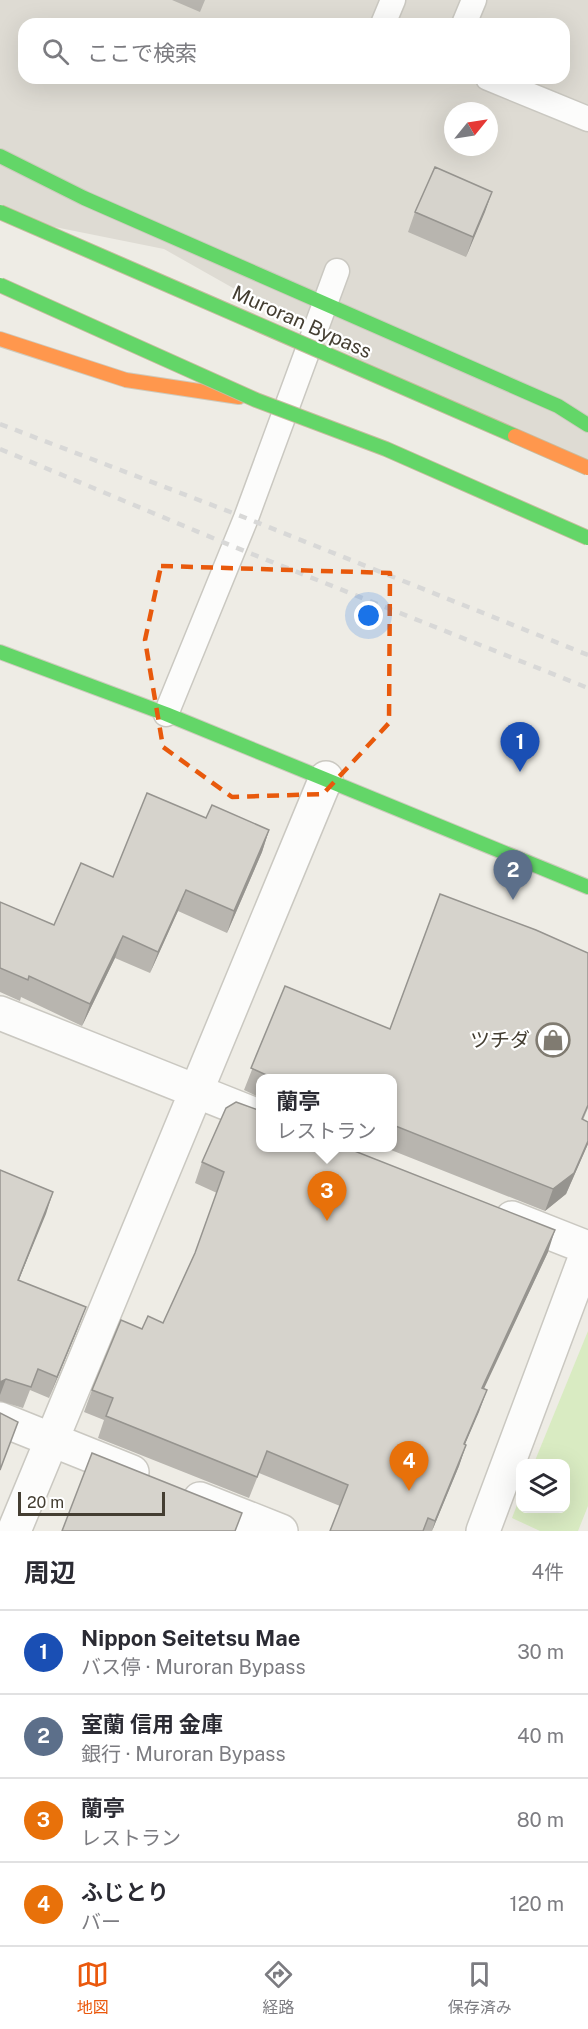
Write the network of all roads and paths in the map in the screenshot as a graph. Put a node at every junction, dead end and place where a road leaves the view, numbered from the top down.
1 (393, 0) edge
2 (474, 0) edge
3 (386, 18) edge
4 (466, 18) edge
5 (503, 84) edge
6 (588, 118) edge
7 (0, 156) edge
8 (0, 212) edge
9 (337, 271) dead end
10 (0, 285) edge
11 (326, 304) junction
12 (0, 339) edge
13 (256, 400) junction
14 (588, 425) edge
15 (588, 468) edge
16 (588, 538) edge
17 (0, 652) edge
18 (166, 714) junction
19 (326, 778) junction
20 (588, 887) edge
21 (0, 1013) edge
22 (197, 1091) junction
23 (256, 1115) edge
24 (487, 1208) edge
25 (588, 1249) edge
26 (0, 1419) edge
27 (51, 1439) junction
28 (14, 1531) edge
29 (281, 1531) edge
30 (483, 1531) edge

1 - 3 lane
2 - 4 lane
5 - 6 lane
7 - 11 main road
8 - 15 main road, Muroran Bypass, bridge
9 - 11 lane
10 - 13 main road, bridge
11 - 14 main road
11 - 18 lane
12 - 13 main road, bridge
13 - 16 main road, bridge
17 - 18 main road
18 - 19 main road
19 - 20 main road
19 - 22 street
21 - 22 street
22 - 23 street
22 - 27 street
24 - 25 street
25 - 30 street
26 - 27 street
27 - 28 street
27 - 29 street

